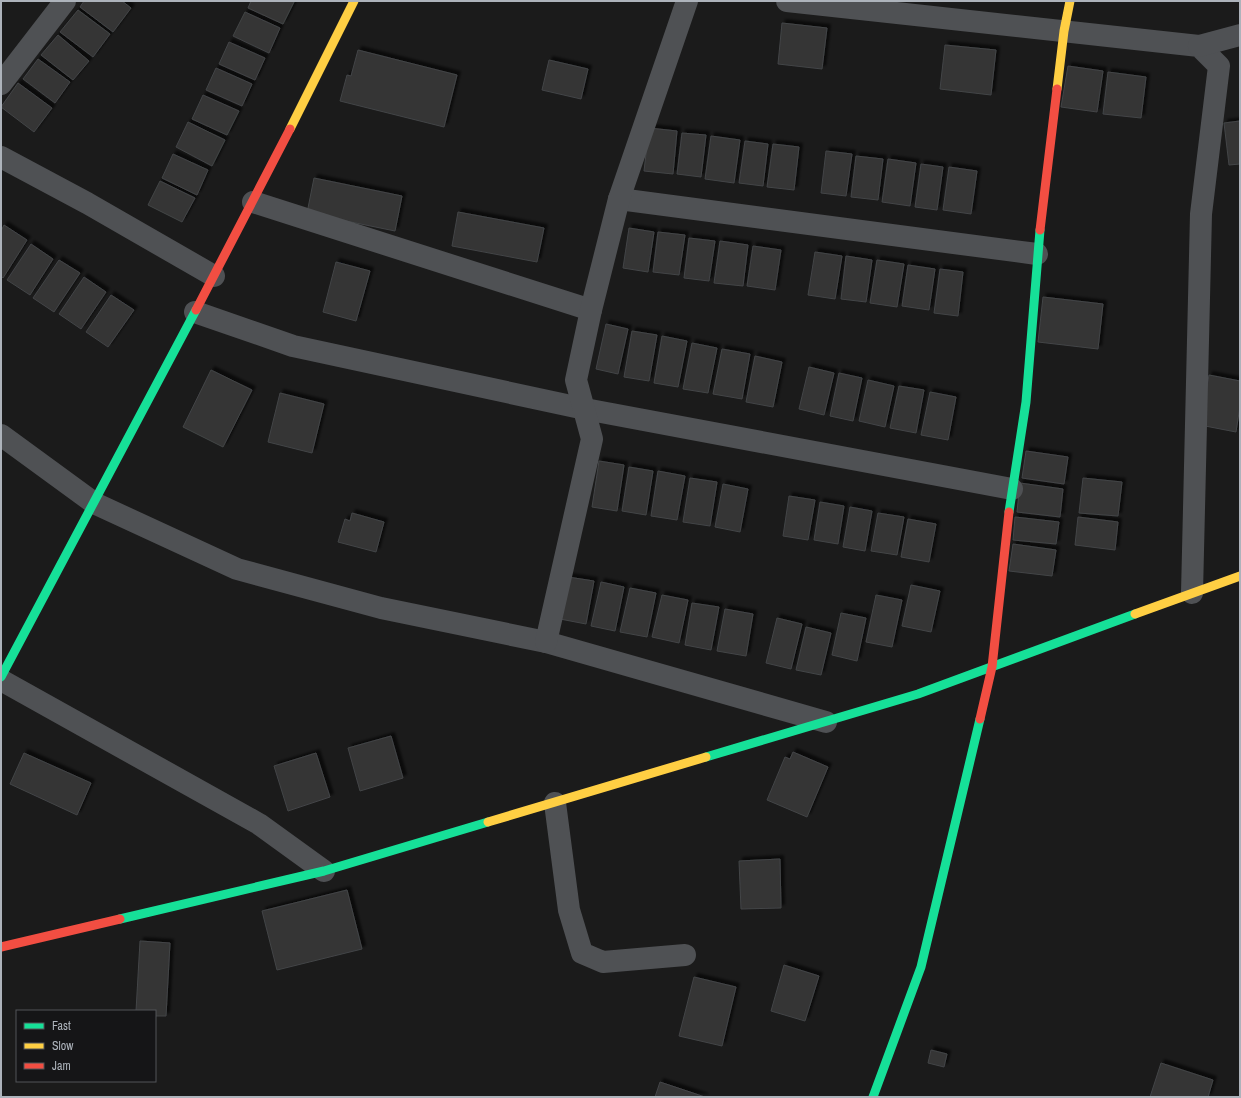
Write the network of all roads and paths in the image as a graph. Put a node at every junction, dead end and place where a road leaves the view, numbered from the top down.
1 (65, 1) edge
2 (354, 1) edge
3 (687, 1) edge
4 (787, 1) edge
5 (1070, 1) edge
6 (1064, 30) junction
7 (1240, 35) edge
8 (1199, 46) junction
9 (1, 84) edge
10 (1, 157) edge
11 (619, 199) junction
12 (253, 202) junction
13 (1037, 254) junction
14 (214, 276) junction
15 (590, 310) junction
16 (195, 312) junction
17 (585, 409) junction
18 (1, 435) edge
19 (1012, 489) junction
20 (94, 503) junction
21 (1240, 576) edge
22 (1192, 594) junction
23 (546, 642) junction
24 (992, 667) junction
25 (1, 677) edge
26 (1, 680) edge
27 (826, 722) junction
28 (555, 803) junction
29 (324, 871) junction
30 (1, 946) edge
31 (685, 955) dead end
32 (873, 1097) edge

1 - 9 street
2 - 12 street
3 - 11 street
4 - 6 street
5 - 6 street
6 - 8 street
6 - 13 street
7 - 8 street
8 - 22 street
10 - 14 street
11 - 13 street
11 - 15 street
12 - 14 street
12 - 15 street
13 - 19 street
14 - 16 street
15 - 17 street
16 - 17 street
16 - 20 street
17 - 19 street
17 - 23 street
18 - 20 street
19 - 24 street
20 - 23 street
20 - 25 street
21 - 22 street
22 - 24 street
23 - 27 street
24 - 27 street
24 - 32 street
26 - 29 street
27 - 28 street
28 - 29 street
28 - 31 street
29 - 30 street

